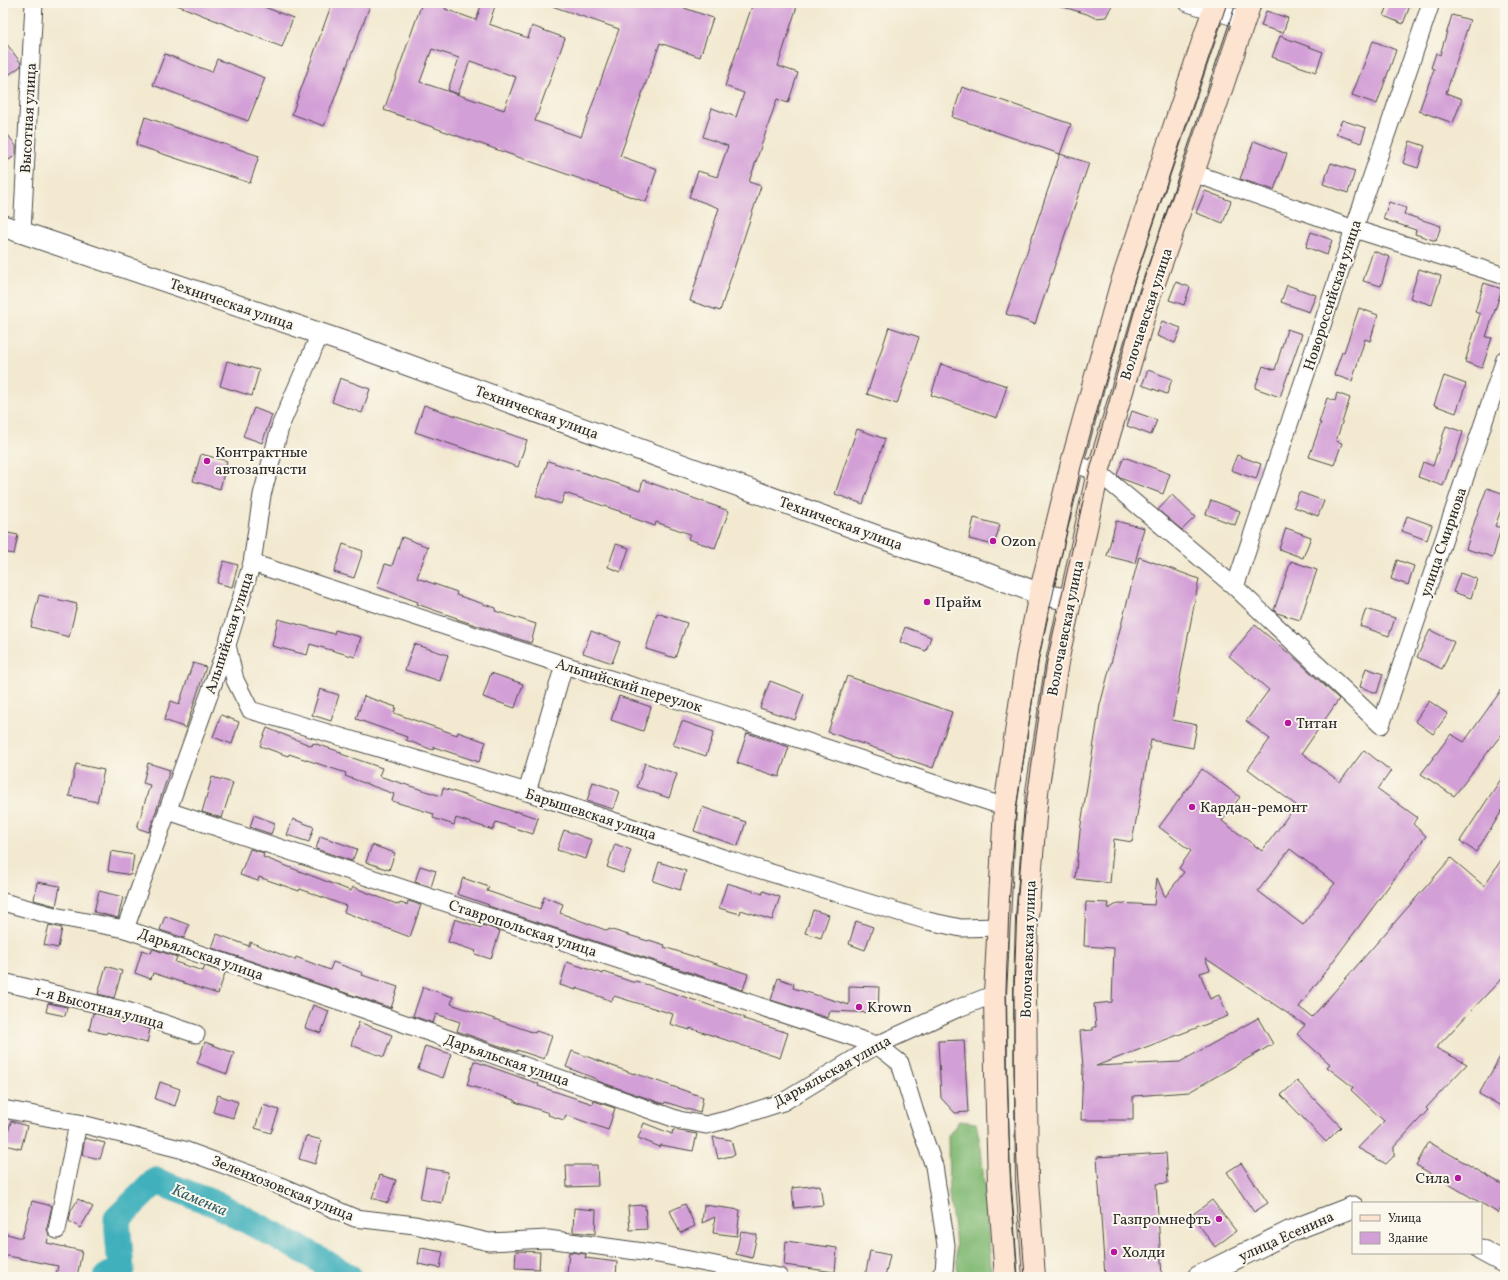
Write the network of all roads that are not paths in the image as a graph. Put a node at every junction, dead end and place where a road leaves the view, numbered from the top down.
1 (34, 3) edge
2 (1188, 3) edge
3 (1431, 3) edge
4 (1215, 7) edge
5 (1247, 12) edge
6 (1193, 173) junction
7 (13, 229) edge
8 (1354, 229) junction
9 (1505, 276) edge
10 (320, 334) junction
11 (1505, 359) edge
12 (1072, 463) junction
13 (1098, 472) junction
14 (252, 564) junction
15 (1235, 587) junction
16 (1040, 594) junction
17 (1070, 600) junction
18 (227, 645) junction
19 (564, 665) junction
20 (527, 792) junction
21 (1005, 807) junction
22 (168, 811) junction
23 (3, 902) edge
24 (998, 927) junction
25 (125, 929) junction
26 (3, 982) edge
27 (995, 994) junction
28 (196, 1034) dead end
29 (877, 1045) junction
30 (3, 1109) edge
31 (78, 1123) junction
32 (1352, 1207) edge
33 (57, 1230) dead end
34 (1482, 1251) edge
35 (1505, 1263) edge
36 (1036, 1275) edge
37 (779, 1277) edge
38 (939, 1277) edge
39 (1006, 1277) edge
40 (1198, 1277) edge

1 - 7 street, Высотная улица
2 - 4 street
3 - 8 street, Новороссийская улица
4 - 5 street
4 - 12 main road, Волочаевская улица
5 - 6 main road, Волочаевская улица
6 - 8 street
6 - 13 main road, Волочаевская улица
7 - 10 street, Техническая улица
8 - 9 street
8 - 15 street, Новороссийская улица
10 - 14 street, Альпийская улица
10 - 16 street, Техническая улица
11 - 15 street, улица Смирнова
12 - 13 street
12 - 16 main road, Волочаевская улица
13 - 15 street
13 - 17 main road, Волочаевская улица
14 - 18 street, Альпийская улица
14 - 19 street, Альпийский переулок
16 - 17 street, Техническая улица
16 - 21 main road, Волочаевская улица
17 - 36 main road, Волочаевская улица
18 - 20 street, Барышевская улица
18 - 22 street, Альпийская улица
19 - 20 street
19 - 21 street, Альпийский переулок
20 - 24 street, Барышевская улица
21 - 24 main road, Волочаевская улица
22 - 25 street, Альпийская улица
22 - 29 street, Ставропольская улица
23 - 25 street, Дарьяльская улица
24 - 27 main road, Волочаевская улица
25 - 29 street, Дарьяльская улица
26 - 28 street, 1-я Высотная улица
27 - 29 street, Дарьяльская улица
27 - 39 main road, Волочаевская улица
29 - 38 street
30 - 31 street, Зеленхозовская улица
31 - 33 street
31 - 37 street, Зеленхозовская улица
32 - 40 street, улица Есенина
34 - 35 street

